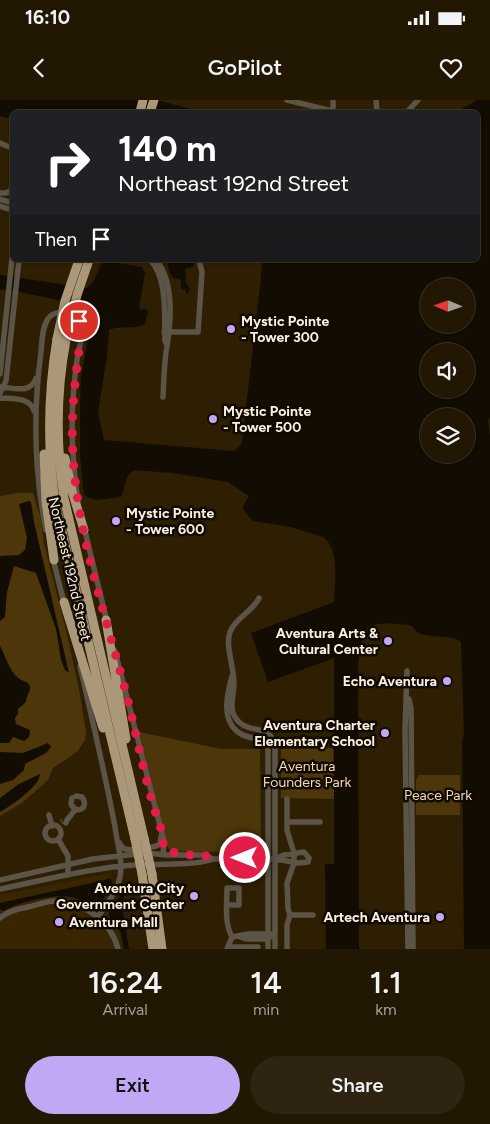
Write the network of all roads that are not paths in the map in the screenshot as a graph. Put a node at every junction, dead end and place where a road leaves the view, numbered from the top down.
1 (289, 100) edge
2 (418, 100) edge
3 (327, 110) edge
4 (409, 110) edge
5 (12, 262) edge
6 (19, 262) edge
7 (78, 262) edge
8 (88, 262) edge
9 (152, 262) edge
10 (158, 262) edge
11 (200, 262) edge
12 (167, 332) junction
13 (38, 372) junction
14 (0, 374) edge
15 (1, 387) edge
16 (163, 397) dead end
17 (0, 398) edge
18 (10, 398) junction
19 (49, 402) junction
20 (58, 410) junction
21 (35, 419) junction
22 (84, 530) junction
23 (54, 560) junction
24 (259, 598) dead end
25 (64, 602) junction
26 (106, 620) junction
27 (233, 671) junction
28 (407, 671) dead end
29 (407, 688) junction
30 (120, 778) junction
31 (267, 792) junction
32 (275, 794) junction
33 (288, 799) dead end
34 (75, 810) junction
35 (49, 815) dead end
36 (157, 819) junction
37 (287, 822) junction
38 (320, 822) dead end
39 (61, 824) junction
40 (142, 828) junction
41 (116, 832) junction
42 (140, 839) junction
43 (56, 840) junction
44 (164, 852) junction
45 (294, 853) junction
46 (120, 855) junction
47 (108, 856) junction
48 (214, 858) junction
49 (268, 858) junction
50 (275, 859) junction
51 (67, 862) junction
52 (148, 863) junction
53 (294, 863) junction
54 (121, 866) junction
55 (68, 875) junction
56 (8, 878) junction
57 (0, 880) edge
58 (10, 887) junction
59 (0, 889) edge
60 (227, 905) dead end
61 (290, 915) junction
62 (313, 915) dead end
63 (98, 917) junction
64 (0, 918) edge
65 (268, 934) junction
66 (275, 934) junction
67 (235, 936) junction
68 (258, 946) dead end
69 (227, 948) edge
70 (118, 949) edge
71 (153, 949) edge
72 (162, 949) edge
73 (268, 949) edge
74 (276, 949) edge
75 (288, 949) edge
76 (408, 949) edge
77 (413, 949) edge

1 - 3 street
2 - 4 street
5 - 14 street
6 - 15 street
7 - 19 highway, bridge
8 - 20 highway, bridge
9 - 12 street
10 - 12 street
11 - 12 street
12 - 16 street
13 - 15 street
13 - 21 street, Northeast 192nd Street
13 - 22 street, Northeast 192nd Street
15 - 18 street
17 - 18 street
18 - 21 street
19 - 23 highway
19 - 30 highway
20 - 22 highway
20 - 40 highway
21 - 23 street, Northeast 192nd Street
22 - 26 street, Northeast 192nd Street
23 - 25 street, Northeast 192nd Street
24 - 27 street
25 - 30 highway
25 - 41 street, Northeast 192nd Street
26 - 36 street, Northeast 192nd Street
26 - 40 highway
27 - 31 street
27 - 32 street
28 - 29 street
29 - 76 street
29 - 77 street
30 - 42 highway
31 - 32 street
31 - 49 street
32 - 50 street
33 - 37 street
34 - 34 street
34 - 39 street
35 - 39 street
36 - 41 street
36 - 44 street, Northeast 192nd Street
37 - 38 street
37 - 45 street
39 - 43 street
39 - 43 street
40 - 42 highway
41 - 46 street, Northeast 192nd Street
41 - 47 street
42 - 71 highway, bridge
42 - 72 highway, bridge
43 - 51 street
44 - 46 street
44 - 48 street
44 - 52 street
45 - 50 street
45 - 53 street
45 - 53 street
46 - 47 street
46 - 54 street, Northeast 192nd Street
47 - 51 street
48 - 49 street
48 - 52 street
49 - 50 street
49 - 65 street
50 - 53 street
50 - 66 street
51 - 55 street
51 - 56 street
52 - 54 street
53 - 61 street
54 - 55 street
54 - 63 street, Northeast 192nd Street
55 - 58 street
56 - 57 street
56 - 58 street
58 - 59 street
60 - 67 street
61 - 62 street
61 - 75 street
63 - 64 street
63 - 70 street
65 - 66 street
65 - 67 street
65 - 73 street
66 - 74 street
67 - 69 street
68 - 69 street

